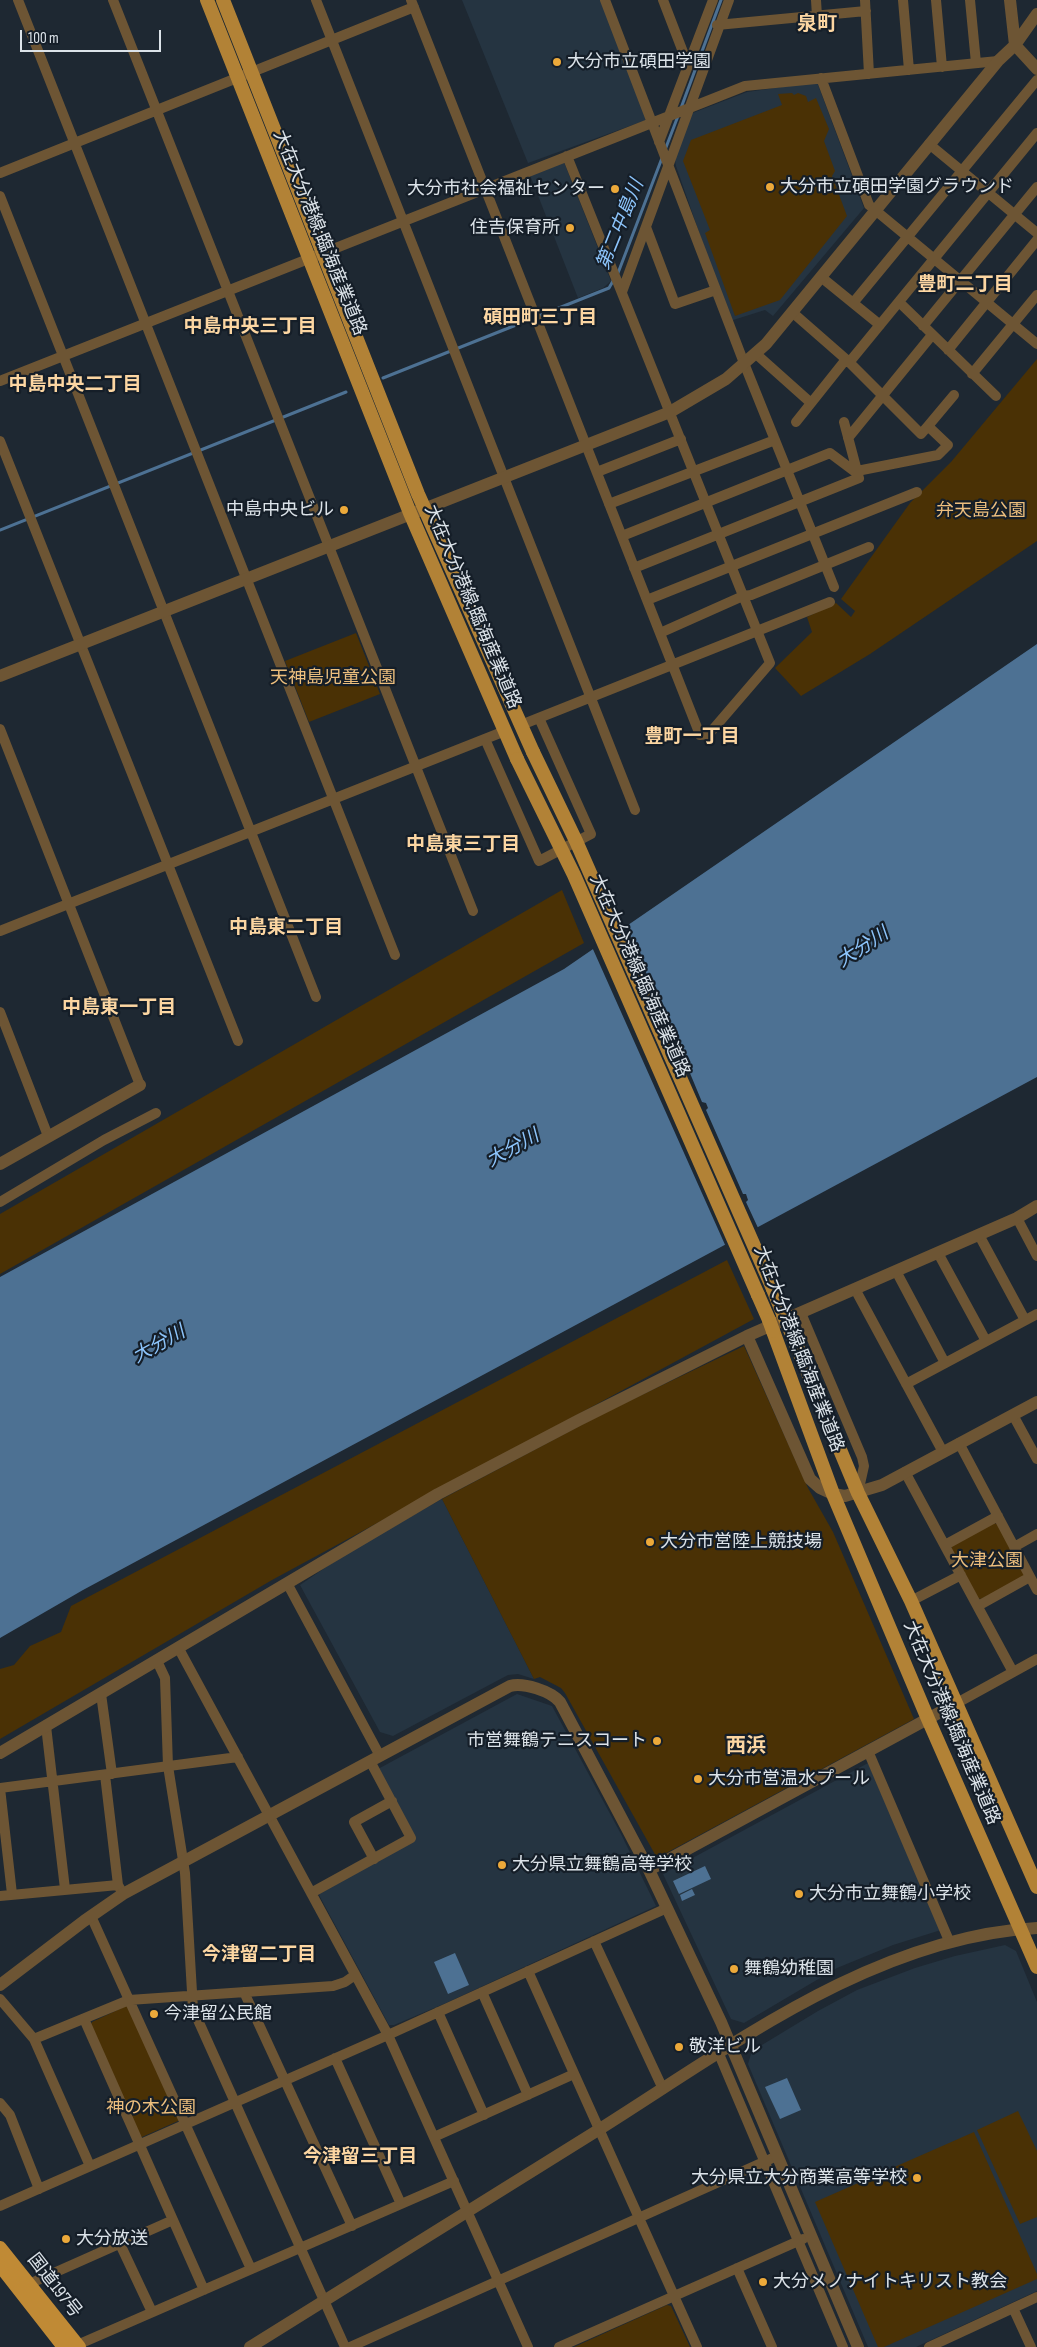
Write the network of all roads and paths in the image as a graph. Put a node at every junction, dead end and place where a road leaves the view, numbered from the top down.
1 (18, 0) edge
2 (114, 0) edge
3 (207, 0) edge
4 (222, 0) edge
5 (316, 0) edge
6 (605, 0) edge
7 (663, 0) edge
8 (713, 0) edge
9 (729, 0) edge
10 (816, 0) edge
11 (865, 0) edge
12 (903, 0) edge
13 (936, 0) edge
14 (970, 0) edge
15 (1010, 0) edge
16 (413, 4) edge
17 (866, 11) junction
18 (1037, 14) edge
19 (817, 16) junction
20 (718, 26) junction
21 (332, 40) junction
22 (1015, 45) junction
23 (998, 61) junction
24 (688, 64) junction
25 (976, 64) junction
26 (942, 67) junction
27 (1037, 69) edge
28 (909, 70) junction
29 (251, 72) junction
30 (869, 74) junction
31 (821, 78) junction
32 (233, 80) junction
33 (1037, 80) edge
34 (157, 110) junction
35 (680, 112) junction
36 (652, 122) junction
37 (1037, 133) edge
38 (75, 143) junction
39 (660, 144) junction
40 (929, 144) junction
41 (567, 156) junction
42 (668, 164) junction
43 (962, 171) junction
44 (0, 173) edge
45 (1037, 187) edge
46 (485, 189) junction
47 (988, 193) junction
48 (0, 196) edge
49 (874, 211) junction
50 (1014, 214) junction
51 (403, 221) junction
52 (646, 227) junction
53 (1037, 233) edge
54 (907, 238) junction
55 (1037, 240) edge
56 (323, 253) junction
57 (309, 258) junction
58 (933, 260) junction
59 (821, 278) junction
60 (960, 281) junction
61 (620, 287) junction
62 (228, 290) junction
63 (716, 290) junction
64 (1037, 296) edge
65 (899, 302) junction
66 (853, 303) junction
67 (986, 303) junction
68 (792, 312) junction
69 (146, 323) junction
70 (1013, 324) junction
71 (880, 325) junction
72 (923, 326) junction
73 (932, 335) junction
74 (1037, 344) edge
75 (948, 350) junction
76 (755, 353) junction
77 (63, 356) junction
78 (848, 361) junction
79 (744, 363) junction
80 (972, 374) junction
81 (0, 381) edge
82 (954, 395) dead end
83 (883, 396) junction
84 (996, 396) dead end
85 (811, 403) junction
86 (670, 412) junction
87 (796, 422) dead end
88 (844, 422) dead end
89 (928, 426) junction
90 (848, 438) junction
91 (681, 440) junction
92 (774, 440) junction
93 (0, 441) edge
94 (586, 445) junction
95 (787, 470) junction
96 (694, 471) junction
97 (857, 471) junction
98 (597, 472) junction
99 (504, 478) junction
100 (917, 492) dead end
101 (706, 502) junction
102 (799, 502) junction
103 (609, 504) junction
104 (425, 509) junction
105 (410, 513) junction
106 (718, 534) junction
107 (812, 534) junction
108 (622, 536) junction
109 (329, 545) junction
110 (869, 548) dead end
111 (731, 566) junction
112 (825, 566) junction
113 (634, 568) junction
114 (246, 578) junction
115 (834, 587) dead end
116 (743, 596) junction
117 (647, 600) junction
118 (830, 602) dead end
119 (164, 611) junction
120 (757, 631) junction
121 (660, 632) junction
122 (80, 644) junction
123 (672, 665) junction
124 (0, 676) edge
125 (591, 698) junction
126 (539, 718) junction
127 (522, 726) junction
128 (0, 729) edge
129 (505, 731) junction
130 (485, 739) junction
131 (416, 766) junction
132 (333, 798) junction
133 (636, 810) dead end
134 (251, 831) junction
135 (168, 864) junction
136 (69, 904) junction
137 (473, 911) dead end
138 (0, 931) edge
139 (395, 955) dead end
140 (316, 997) dead end
141 (0, 1012) edge
142 (4, 1032) edge
143 (238, 1041) dead end
144 (140, 1085) joint
145 (156, 1113) dead end
146 (48, 1136) junction
147 (0, 1164) edge
148 (0, 1202) edge
149 (1037, 1206) edge
150 (1017, 1218) junction
151 (979, 1235) junction
152 (938, 1253) junction
153 (1037, 1256) edge
154 (896, 1271) junction
155 (855, 1289) junction
156 (801, 1313) junction
157 (1037, 1314) edge
158 (1025, 1320) junction
159 (747, 1336) junction
160 (986, 1341) junction
161 (945, 1363) junction
162 (906, 1384) junction
163 (1037, 1402) edge
164 (1013, 1415) junction
165 (959, 1443) junction
166 (943, 1452) junction
167 (1037, 1459) edge
168 (905, 1472) junction
169 (858, 1492) junction
170 (833, 1494) junction
171 (998, 1516) junction
172 (1037, 1534) edge
173 (944, 1545) junction
174 (1014, 1547) junction
175 (961, 1575) junction
176 (1030, 1577) junction
177 (287, 1583) junction
178 (1037, 1590) edge
179 (911, 1601) junction
180 (978, 1606) junction
181 (179, 1649) junction
182 (1037, 1659) edge
183 (157, 1661) junction
184 (1013, 1672) junction
185 (101, 1694) junction
186 (957, 1703) junction
187 (928, 1719) junction
188 (46, 1726) junction
189 (868, 1751) junction
190 (0, 1753) edge
191 (238, 1757) junction
192 (375, 1758) junction
193 (168, 1766) junction
194 (109, 1774) junction
195 (53, 1781) junction
196 (0, 1788) edge
197 (392, 1801) junction
198 (269, 1815) junction
199 (374, 1859) junction
200 (183, 1861) junction
201 (649, 1870) junction
202 (1037, 1887) edge
203 (65, 1888) junction
204 (120, 1890) junction
205 (311, 1893) junction
206 (12, 1894) junction
207 (0, 1896) edge
208 (667, 1908) junction
209 (91, 1916) junction
210 (1037, 1928) edge
211 (1020, 1929) junction
212 (594, 1941) junction
213 (950, 1943) junction
214 (1037, 1967) edge
215 (528, 1971) junction
216 (356, 1975) junction
217 (0, 1985) edge
218 (244, 1992) junction
219 (482, 1992) junction
220 (192, 1995) junction
221 (0, 1999) edge
222 (129, 2000) junction
223 (438, 2012) junction
224 (84, 2020) junction
225 (388, 2035) junction
226 (34, 2039) junction
227 (731, 2046) junction
228 (719, 2054) junction
229 (335, 2058) junction
230 (574, 2074) junction
231 (285, 2081) junction
232 (663, 2089) junction
233 (528, 2095) junction
234 (235, 2102) junction
235 (0, 2103) edge
236 (484, 2115) junction
237 (186, 2124) junction
238 (599, 2129) junction
239 (434, 2137) junction
240 (139, 2145) junction
241 (778, 2156) junction
242 (765, 2162) junction
243 (90, 2166) junction
244 (454, 2181) junction
245 (39, 2189) junction
246 (402, 2204) junction
247 (0, 2206) edge
248 (468, 2211) junction
249 (639, 2218) junction
250 (173, 2220) junction
251 (352, 2226) junction
252 (811, 2235) junction
253 (798, 2241) junction
254 (120, 2244) junction
255 (0, 2248) edge
256 (300, 2248) junction
257 (0, 2264) edge
258 (737, 2268) junction
259 (251, 2269) junction
260 (499, 2281) junction
261 (29, 2284) junction
262 (204, 2290) junction
263 (674, 2296) junction
264 (1037, 2297) edge
265 (324, 2301) junction
266 (1014, 2308) junction
267 (152, 2312) junction
268 (943, 2344) edge
269 (73, 2346) edge
270 (250, 2347) edge
271 (345, 2347) edge
272 (350, 2347) edge
273 (528, 2347) edge
274 (559, 2347) edge
275 (697, 2347) edge
276 (772, 2347) edge
277 (843, 2347) edge
278 (858, 2347) edge
279 (929, 2347) edge
280 (1031, 2347) edge

1 - 38 street
2 - 34 street
3 - 32 main road, 大在大分港線;臨海産業道路
4 - 29 main road, 大在大分港線;臨海産業道路
5 - 21 street
6 - 36 street
7 - 24 street
8 - 24 street
9 - 20 street
10 - 19 street
11 - 17 street
12 - 28 street
13 - 26 street
14 - 25 street
15 - 22 street
16 - 21 street
16 - 46 street
17 - 19 street
17 - 30 street
18 - 22 street
19 - 20 street
20 - 35 street
21 - 29 street
21 - 51 street
22 - 23 street
22 - 27 street
23 - 25 street
23 - 40 street
24 - 35 street
25 - 26 street
26 - 28 street
28 - 30 street
29 - 32 street
29 - 56 main road, 大在大分港線;臨海産業道路
30 - 31 street
31 - 35 street
31 - 49 street
32 - 34 street
32 - 57 main road, 大在大分港線;臨海産業道路
33 - 43 street
34 - 38 street
34 - 62 street
35 - 36 street
35 - 39 street
35 - 42 street
36 - 39 street
36 - 41 street
37 - 47 street
38 - 44 street
38 - 69 street
39 - 42 street
40 - 43 street
40 - 49 street
41 - 46 street
41 - 61 street
42 - 52 street
42 - 63 street
43 - 47 street
43 - 54 street
45 - 50 street
46 - 51 street
46 - 94 street
47 - 50 street
47 - 58 street
48 - 77 street
49 - 54 street
49 - 59 street
50 - 53 street
50 - 60 street
51 - 56 street
51 - 99 street
52 - 61 street
52 - 63 street
54 - 58 street
54 - 66 street
55 - 67 street
56 - 57 street
56 - 104 main road, 大在大分港線;臨海産業道路
57 - 62 street
57 - 105 main road, 大在大分港線;臨海産業道路
58 - 60 street
58 - 65 street
59 - 66 street
59 - 68 street
60 - 67 street
60 - 72 street
61 - 86 street
62 - 69 street
62 - 109 street
63 - 79 street
64 - 70 street
65 - 71 street
65 - 72 street
66 - 71 street
67 - 70 street
67 - 75 street
68 - 76 street
68 - 78 street
69 - 77 street
69 - 114 street
70 - 74 street
70 - 80 street
71 - 78 street
72 - 73 street
73 - 75 street
73 - 83 street
75 - 80 street
76 - 79 street
76 - 85 street
77 - 81 street
77 - 119 street
78 - 83 street
78 - 85 street
79 - 86 street
79 - 92 street
80 - 84 street
82 - 89 street
83 - 89 street
83 - 90 street
85 - 87 street
86 - 91 street
86 - 94 street
88 - 90 street
89 - 97 street
90 - 97 street
91 - 96 street
91 - 98 street
92 - 95 street
92 - 96 street
93 - 122 street
94 - 98 street
94 - 99 street
95 - 97 street
95 - 101 street
95 - 102 street
96 - 101 street
96 - 103 street
97 - 102 street
98 - 103 street
99 - 104 street
99 - 125 street
100 - 107 street
101 - 106 street
101 - 108 street
102 - 106 street
102 - 107 street
103 - 108 street
104 - 105 street
104 - 127 main road, 大在大分港線;臨海産業道路
105 - 109 street
105 - 129 main road, 大在大分港線;臨海産業道路
106 - 111 street
106 - 113 street
107 - 111 street
107 - 112 street
108 - 113 street
109 - 114 street
109 - 131 street
110 - 112 street
111 - 116 street
111 - 117 street
112 - 115 street
112 - 116 street
113 - 117 street
114 - 119 street
114 - 132 street
116 - 120 street
116 - 121 street
117 - 121 street
118 - 120 street
119 - 122 street
119 - 134 street
120 - 123 street
120 - 123 street
121 - 123 street
122 - 124 street
122 - 135 street
123 - 125 street
125 - 126 street
125 - 133 street
126 - 127 street
126 - 130 street
127 - 169 main road, 大在大分港線;臨海産業道路, bridge
128 - 136 street
129 - 130 street
129 - 170 main road, 大在大分港線;臨海産業道路, bridge
130 - 131 street
131 - 132 street
131 - 137 street
132 - 134 street
132 - 139 street
134 - 135 street
134 - 140 street
135 - 136 street
135 - 143 street
136 - 138 street
136 - 144 street
141 - 142 street
142 - 146 street
144 - 146 street
145 - 148 street
146 - 147 street
149 - 150 street
150 - 151 street
150 - 153 street
151 - 152 street
151 - 158 street
152 - 154 street
152 - 160 street
154 - 155 street
154 - 161 street
155 - 156 street
155 - 162 street
156 - 159 street
156 - 169 street
157 - 158 street
158 - 160 street
159 - 170 street
159 - 177 street
160 - 161 street
161 - 162 street
162 - 166 street
163 - 164 street
164 - 165 street
164 - 167 street
165 - 166 street
165 - 171 street
166 - 168 street
168 - 169 street
168 - 173 street
169 - 170 street
169 - 179 main road, 大在大分港線;臨海産業道路
170 - 187 main road, 大在大分港線;臨海産業道路
171 - 173 street
171 - 174 street
172 - 174 street
173 - 175 street
174 - 176 street
175 - 179 street
175 - 180 street
176 - 178 street
176 - 180 street
177 - 181 street
177 - 192 street
179 - 186 main road, 大在大分港線;臨海産業道路
180 - 184 street
181 - 183 street
181 - 191 street
182 - 184 street
183 - 185 street
183 - 193 street
184 - 186 street
185 - 188 street
185 - 194 street
186 - 187 street
186 - 202 main road, 大在大分港線;臨海産業道路
187 - 189 street
187 - 211 main road, 大在大分港線;臨海産業道路
188 - 190 street
188 - 195 street
189 - 201 street
189 - 213 street
191 - 193 street
191 - 198 street
192 - 197 street
192 - 198 street
192 - 201 street
193 - 194 street
193 - 200 street
194 - 195 street
194 - 204 street
195 - 196 street
195 - 203 street
196 - 206 street
197 - 199 street
197 - 199 street
198 - 200 street
198 - 205 street
199 - 205 street
200 - 204 street
200 - 220 street
201 - 208 street
203 - 204 street
203 - 206 street
204 - 209 street
205 - 216 street
206 - 207 street
208 - 212 street
208 - 227 street
209 - 217 street
209 - 222 street
210 - 211 street
211 - 213 street
211 - 214 main road, 大在大分港線;臨海産業道路
212 - 215 street
212 - 232 street
213 - 227 street
215 - 219 street
215 - 230 street
216 - 218 street
216 - 225 street
218 - 220 street
218 - 231 street
219 - 223 street
219 - 233 street
220 - 222 street
220 - 234 street
221 - 226 street
222 - 224 street
222 - 237 street
223 - 225 street
223 - 236 street
224 - 226 street
224 - 240 street
225 - 229 street
225 - 239 street
226 - 243 street
227 - 228 street
227 - 241 street
228 - 232 street
228 - 242 street
229 - 231 street
229 - 246 street
230 - 233 street
230 - 238 street
231 - 234 street
231 - 251 street
232 - 238 street
233 - 236 street
234 - 237 street
234 - 256 street
235 - 245 street
236 - 239 street
237 - 240 street
237 - 259 street
238 - 248 street
238 - 249 street
239 - 244 street
240 - 243 street
240 - 250 street
241 - 242 street
241 - 252 street
242 - 249 street
242 - 253 street
243 - 245 street
244 - 246 street
244 - 248 street
245 - 247 street
246 - 251 street
248 - 260 street
248 - 265 street
249 - 260 street
249 - 263 street
250 - 254 street
250 - 262 street
251 - 256 street
252 - 253 street
252 - 278 street
253 - 258 street
253 - 277 street
254 - 261 street
254 - 267 street
255 - 261 highway, 国道197号
256 - 259 street
256 - 265 street
257 - 269 highway, 国道197号
258 - 263 street
258 - 276 street
259 - 262 street
260 - 272 street
260 - 273 street
261 - 269 highway, 国道197号
262 - 267 street
263 - 274 street
263 - 275 street
264 - 266 street
265 - 270 street
265 - 271 street
266 - 268 street
266 - 280 street
267 - 269 street
268 - 279 street

